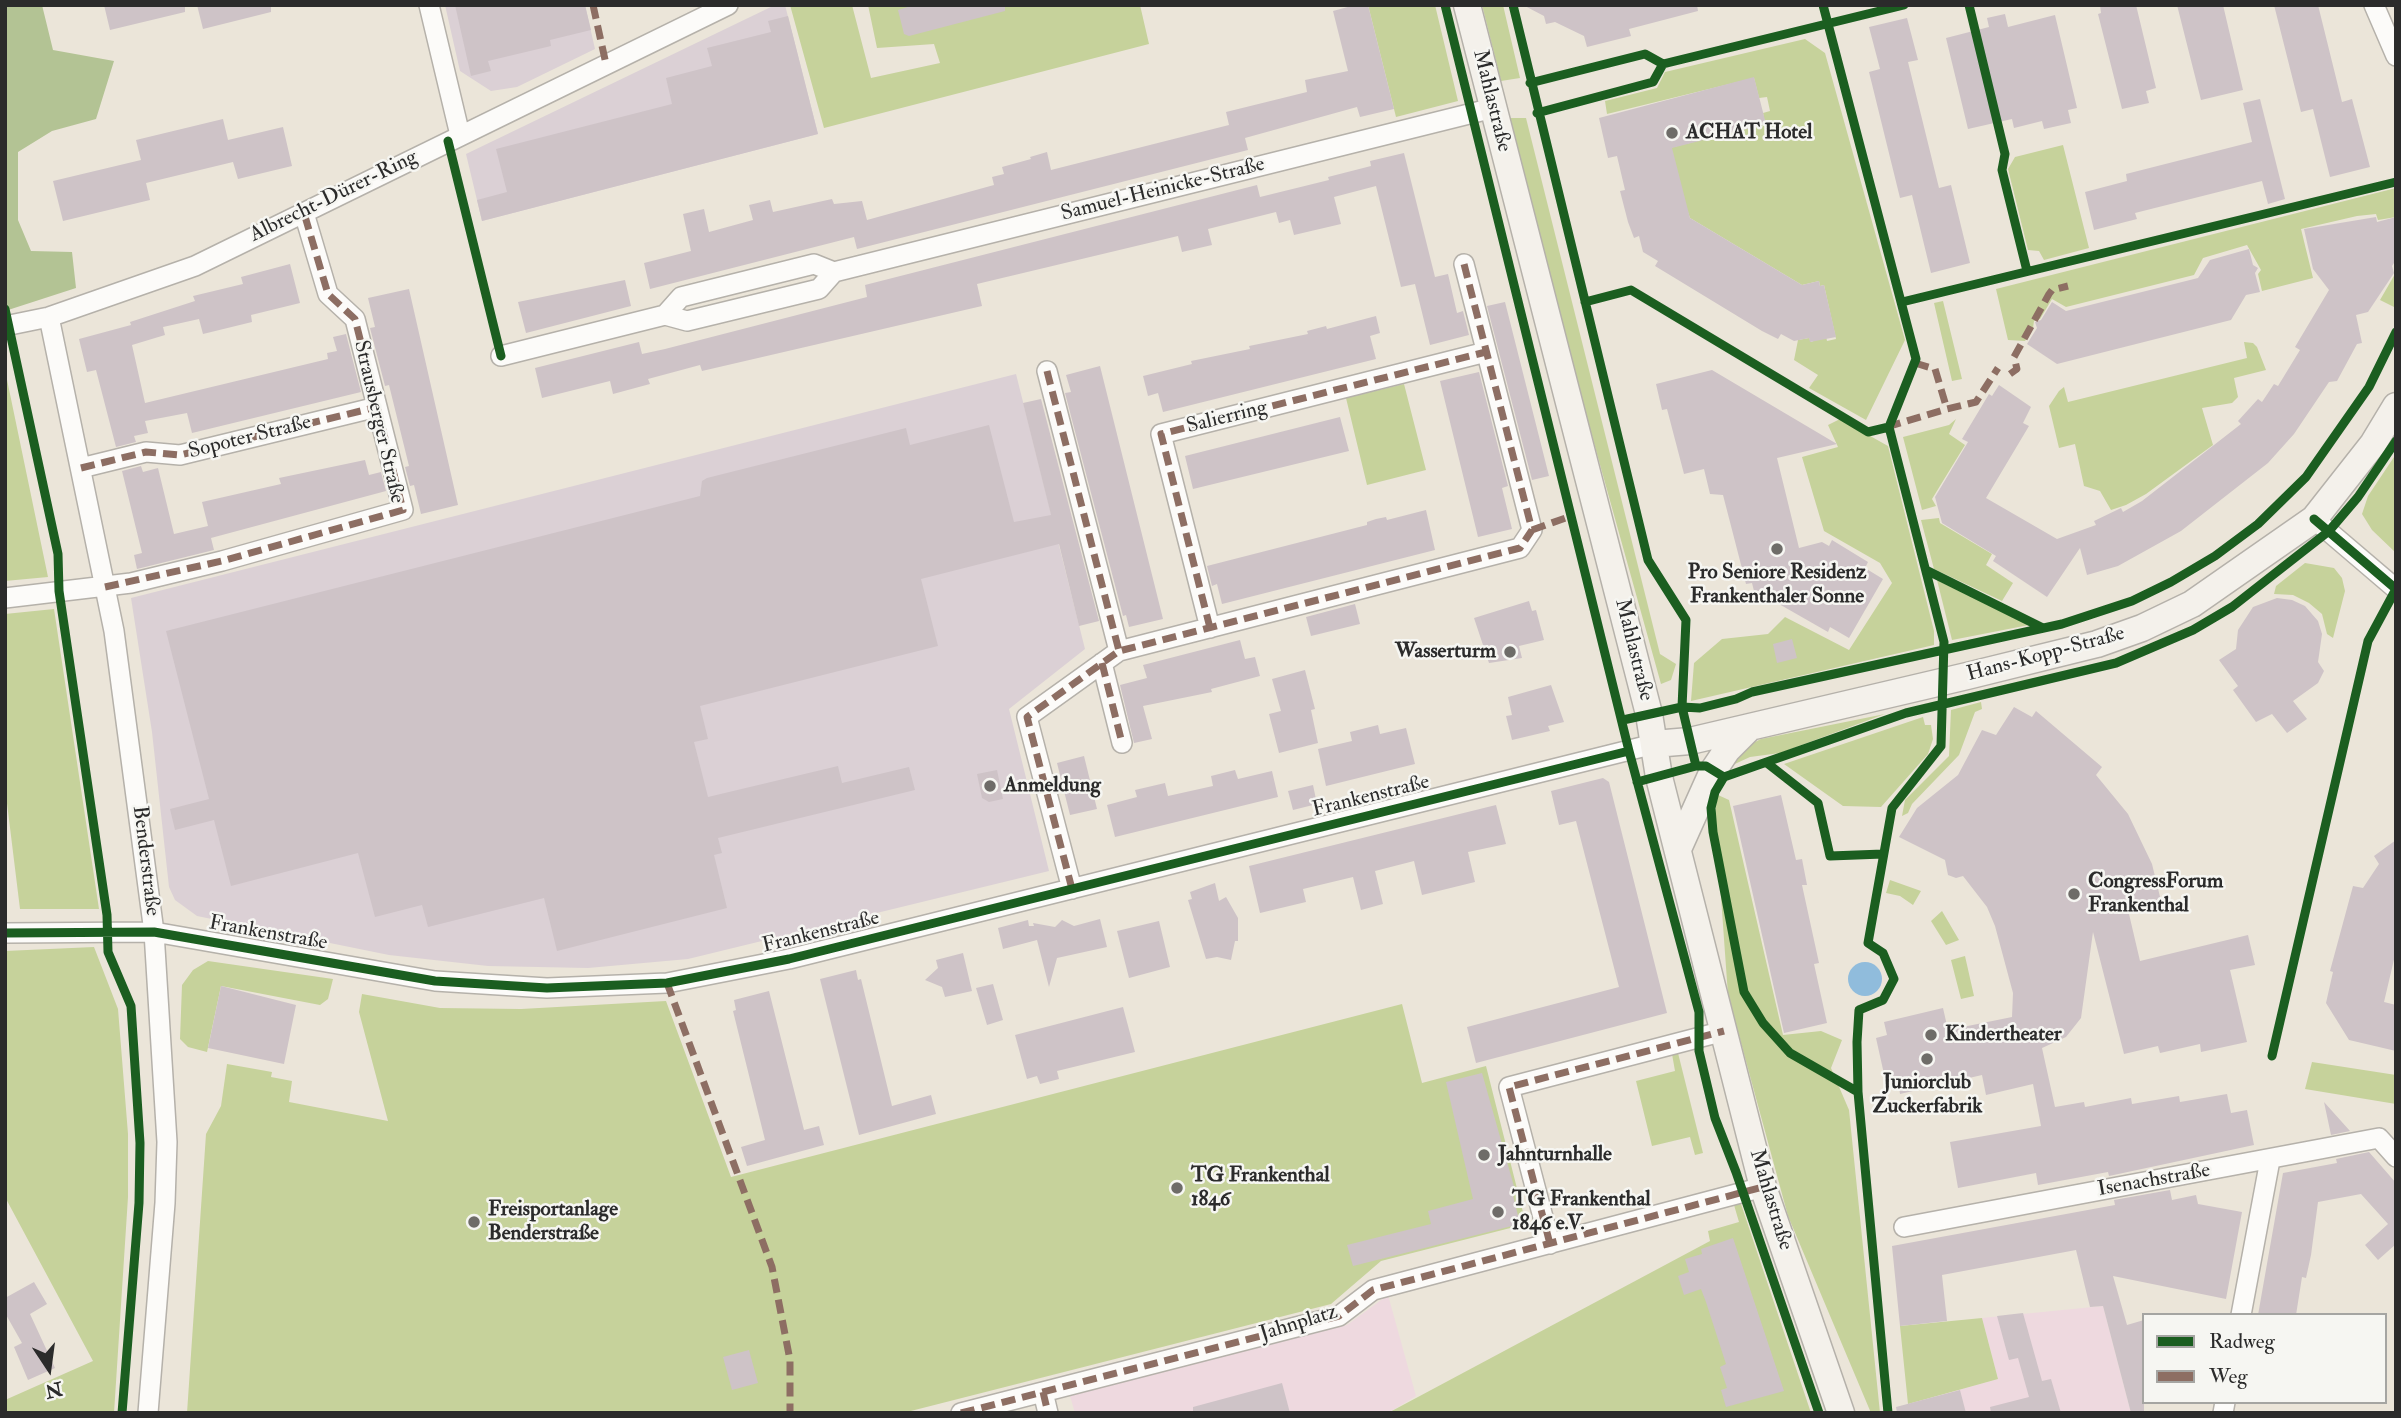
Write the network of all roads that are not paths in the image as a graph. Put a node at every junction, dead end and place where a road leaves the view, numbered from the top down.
1 (429, 5) edge
2 (728, 5) edge
3 (1467, 5) edge
4 (2374, 5) edge
5 (2396, 56) edge
6 (1493, 108) junction
7 (460, 135) junction
8 (304, 213) junction
9 (1464, 264) dead end
10 (49, 317) junction
11 (5, 326) edge
12 (1486, 352) junction
13 (501, 356) dead end
14 (1046, 372) dead end
15 (2396, 406) edge
16 (377, 407) junction
17 (81, 468) junction
18 (2315, 519) junction
19 (106, 587) junction
20 (2396, 589) edge
21 (5, 598) edge
22 (1210, 628) junction
23 (1119, 651) junction
24 (1102, 663) junction
25 (1750, 727) junction
26 (1122, 743) dead end
27 (1654, 744) junction
28 (1678, 849) junction
29 (1072, 889) junction
30 (154, 932) junction
31 (5, 933) edge
32 (1724, 1031) junction
33 (2396, 1157) edge
34 (2270, 1160) junction
35 (1763, 1187) junction
36 (1904, 1227) dead end
37 (1550, 1244) junction
38 (2241, 1313) edge
39 (1043, 1392) junction
40 (148, 1413) edge
41 (961, 1413) edge
42 (1048, 1413) edge
43 (1841, 1413) edge

1 - 7 street
2 - 7 street, Albrecht-Dürer-Ring
3 - 6 main road, Mahlastraße
4 - 5 street
6 - 13 street, Samuel-Heinicke-Straße
6 - 27 main road, Mahlastraße
7 - 8 street, Albrecht-Dürer-Ring
8 - 10 street, Albrecht-Dürer-Ring
8 - 16 street, Strausberger Straße
9 - 12 street
10 - 11 street, Albrecht-Dürer-Ring
10 - 17 street, Benderstraße
12 - 22 street
12 - 22 street, Salierring
14 - 23 street
15 - 18 main road, Hans-Kopp-Straße
16 - 17 street, Sopoter Straße
16 - 19 street, Strausberger Straße
17 - 19 street, Benderstraße
18 - 20 street
18 - 25 main road, Hans-Kopp-Straße
19 - 21 street
19 - 30 street, Benderstraße
22 - 23 street
23 - 24 street
24 - 26 street
24 - 29 street
25 - 27 main road, Hans-Kopp-Straße
25 - 28 main road
27 - 28 main road, Mahlastraße
27 - 29 street, Frankenstraße
28 - 32 main road, Mahlastraße
29 - 30 street, Frankenstraße
30 - 31 street, Frankenstraße
30 - 40 street, Benderstraße
32 - 35 main road, Mahlastraße
32 - 37 street
33 - 34 street, Isenachstraße
34 - 36 street, Isenachstraße
34 - 38 street
35 - 37 street, Jahnplatz
35 - 43 main road, Mahlastraße
37 - 39 street, Jahnplatz
39 - 41 street, Jahnplatz
39 - 42 street

